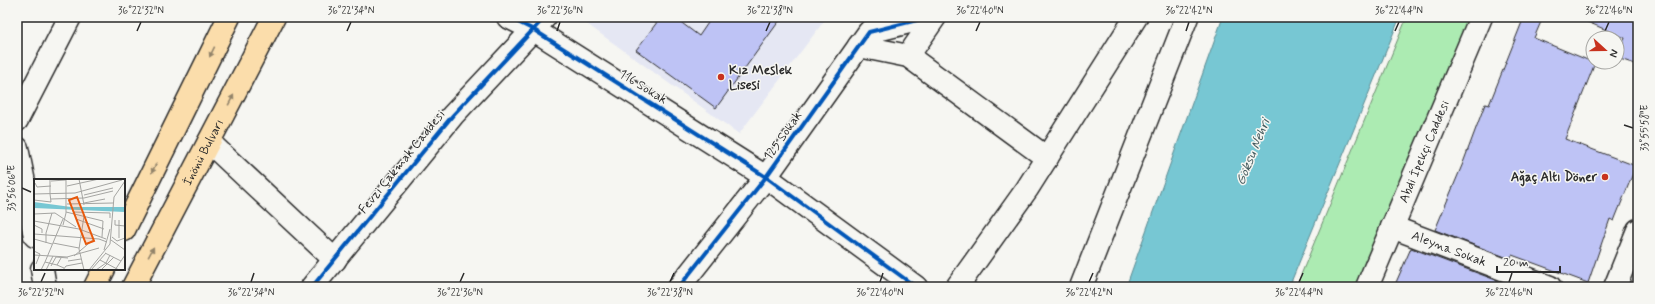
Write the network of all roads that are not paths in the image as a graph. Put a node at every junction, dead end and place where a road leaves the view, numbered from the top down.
1 (70, 17) edge
2 (229, 17) edge
3 (274, 17) edge
4 (508, 17) edge
5 (929, 17) edge
6 (935, 17) edge
7 (1136, 17) edge
8 (1187, 17) edge
9 (1481, 17) edge
10 (539, 23) edge
11 (864, 39) junction
12 (908, 56) junction
13 (17, 120) edge
14 (209, 142) junction
15 (17, 148) edge
16 (1047, 158) junction
17 (766, 177) junction
18 (1392, 227) junction
19 (125, 228) edge
20 (1638, 230) edge
21 (34, 231) edge
22 (335, 260) junction
23 (42, 270) edge
24 (104, 270) edge
25 (45, 287) edge
26 (96, 287) edge
27 (133, 287) edge
28 (312, 287) edge
29 (679, 287) edge
30 (916, 287) edge
31 (957, 287) edge
32 (1082, 287) edge
33 (1367, 287) edge
34 (1550, 287) edge
35 (1615, 287) edge

1 - 13 street
2 -> 19 main road
14 -> 3 main road, İnönü Bulvarı
4 - 10 street, 116 Sokak
5 - 11 street
6 - 12 street
7 - 16 street
8 - 32 street
9 - 18 street, Abdi İpekçi Caddesi
10 - 17 street, 116 Sokak
10 - 22 street, Fevzi Çakmak Caddesi
11 - 12 street
11 - 17 street, 125 Sokak
12 - 16 street
14 - 22 street
27 -> 14 main road, İnönü Bulvarı
15 - 21 street
16 - 31 street
17 - 29 street, 125 Sokak
17 - 30 street, 116 Sokak
18 - 33 street, Abdi İpekçi Caddesi
18 - 34 street, Aleyna Sokak
20 - 35 street
22 - 28 street, Fevzi Çakmak Caddesi
23 - 25 street
24 - 26 main road

